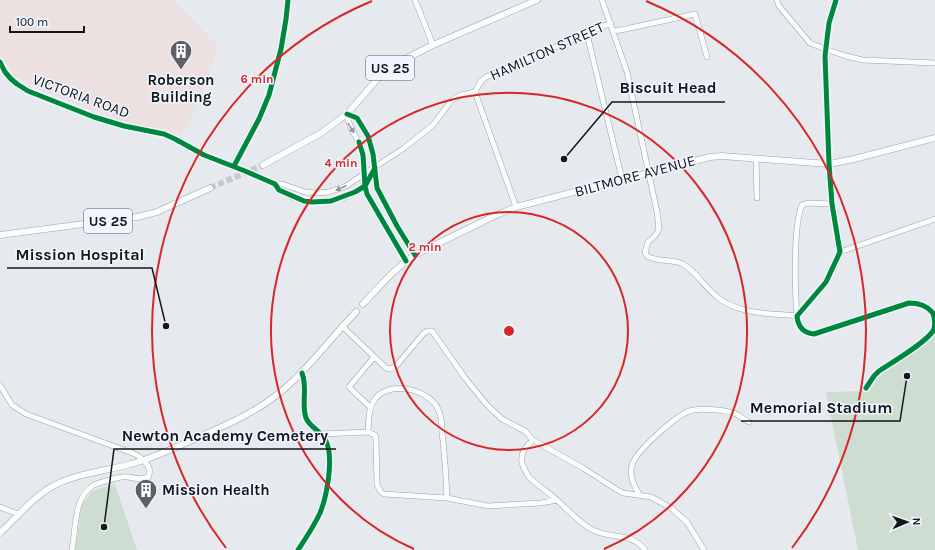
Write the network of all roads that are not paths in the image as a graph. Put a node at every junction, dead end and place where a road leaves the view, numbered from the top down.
1 (288, 0) edge
2 (415, 0) edge
3 (537, 0) edge
4 (602, 0) edge
5 (777, 0) edge
6 (836, 0) edge
7 (611, 23) junction
8 (613, 31) junction
9 (587, 34) junction
10 (434, 45) junction
11 (825, 49) junction
12 (707, 57) dead end
13 (935, 63) edge
14 (1, 64) edge
15 (474, 92) junction
16 (347, 114) junction
17 (935, 138) edge
18 (756, 158) junction
19 (829, 164) junction
20 (262, 165) tunnel mouth
21 (234, 166) junction
22 (375, 168) junction
23 (649, 172) junction
24 (364, 174) junction
25 (622, 179) junction
26 (275, 184) junction
27 (365, 186) junction
28 (210, 188) tunnel mouth
29 (757, 198) dead end
30 (832, 204) junction
31 (516, 207) junction
32 (935, 219) edge
33 (0, 235) edge
34 (840, 252) junction
35 (414, 255) junction
36 (406, 261) junction
37 (363, 304) dead end
38 (356, 312) dead end
39 (797, 316) junction
40 (342, 326) junction
41 (374, 357) junction
42 (302, 373) junction
43 (0, 385) edge
44 (866, 388) dead end
45 (370, 407) junction
46 (749, 422) dead end
47 (368, 432) junction
48 (322, 434) junction
49 (533, 440) junction
50 (145, 460) junction
51 (639, 494) junction
52 (447, 498) junction
53 (557, 500) junction
54 (0, 507) edge
55 (18, 514) junction
56 (0, 533) edge
57 (72, 550) edge
58 (298, 550) edge
59 (645, 550) edge
60 (704, 550) edge

1 - 21 street
2 - 10 street
3 - 10 main road, US 25
4 - 7 street
5 - 11 street
6 - 11 street
7 - 8 street
7 - 9 street, HAMILTON STREET
8 - 12 street
8 - 23 street
9 - 15 street, HAMILTON STREET
9 - 25 street
10 - 16 main road, US 25
11 - 13 street
11 - 19 street
14 - 21 street, VICTORIA ROAD
15 - 22 street, HAMILTON STREET
15 - 31 street
16 - 20 main road, US 25
16 - 22 street
16 -> 24 street
17 - 19 main road, BILTMORE AVENUE
18 - 19 main road, BILTMORE AVENUE
18 - 23 main road, BILTMORE AVENUE
18 - 29 street
19 - 30 street
21 - 26 street, VICTORIA ROAD
22 - 24 street, VICTORIA ROAD
22 - 27 street
22 - 35 street
23 - 25 main road, BILTMORE AVENUE
23 - 39 street
24 -> 26 street, VICTORIA ROAD
24 - 27 street
25 - 31 main road, BILTMORE AVENUE
26 - 27 street, VICTORIA ROAD
27 - 36 street
28 - 33 main road, US 25
30 - 34 street
30 - 39 street
31 - 35 main road, BILTMORE AVENUE
32 - 34 street
34 - 39 street
35 - 36 main road, BILTMORE AVENUE
36 - 37 main road, BILTMORE AVENUE
38 - 40 main road
39 - 44 street
40 - 41 street
40 - 42 main road
41 - 45 street
41 - 49 street
42 - 48 street
42 - 50 main road
43 - 50 street
45 - 47 street
45 - 52 street
46 - 51 street
47 - 48 street
47 - 52 street
48 - 58 street
49 - 51 street
49 - 53 street
50 - 55 main road
50 - 57 street
51 - 60 street
52 - 53 street
53 - 59 street
54 - 55 street
55 - 56 main road

